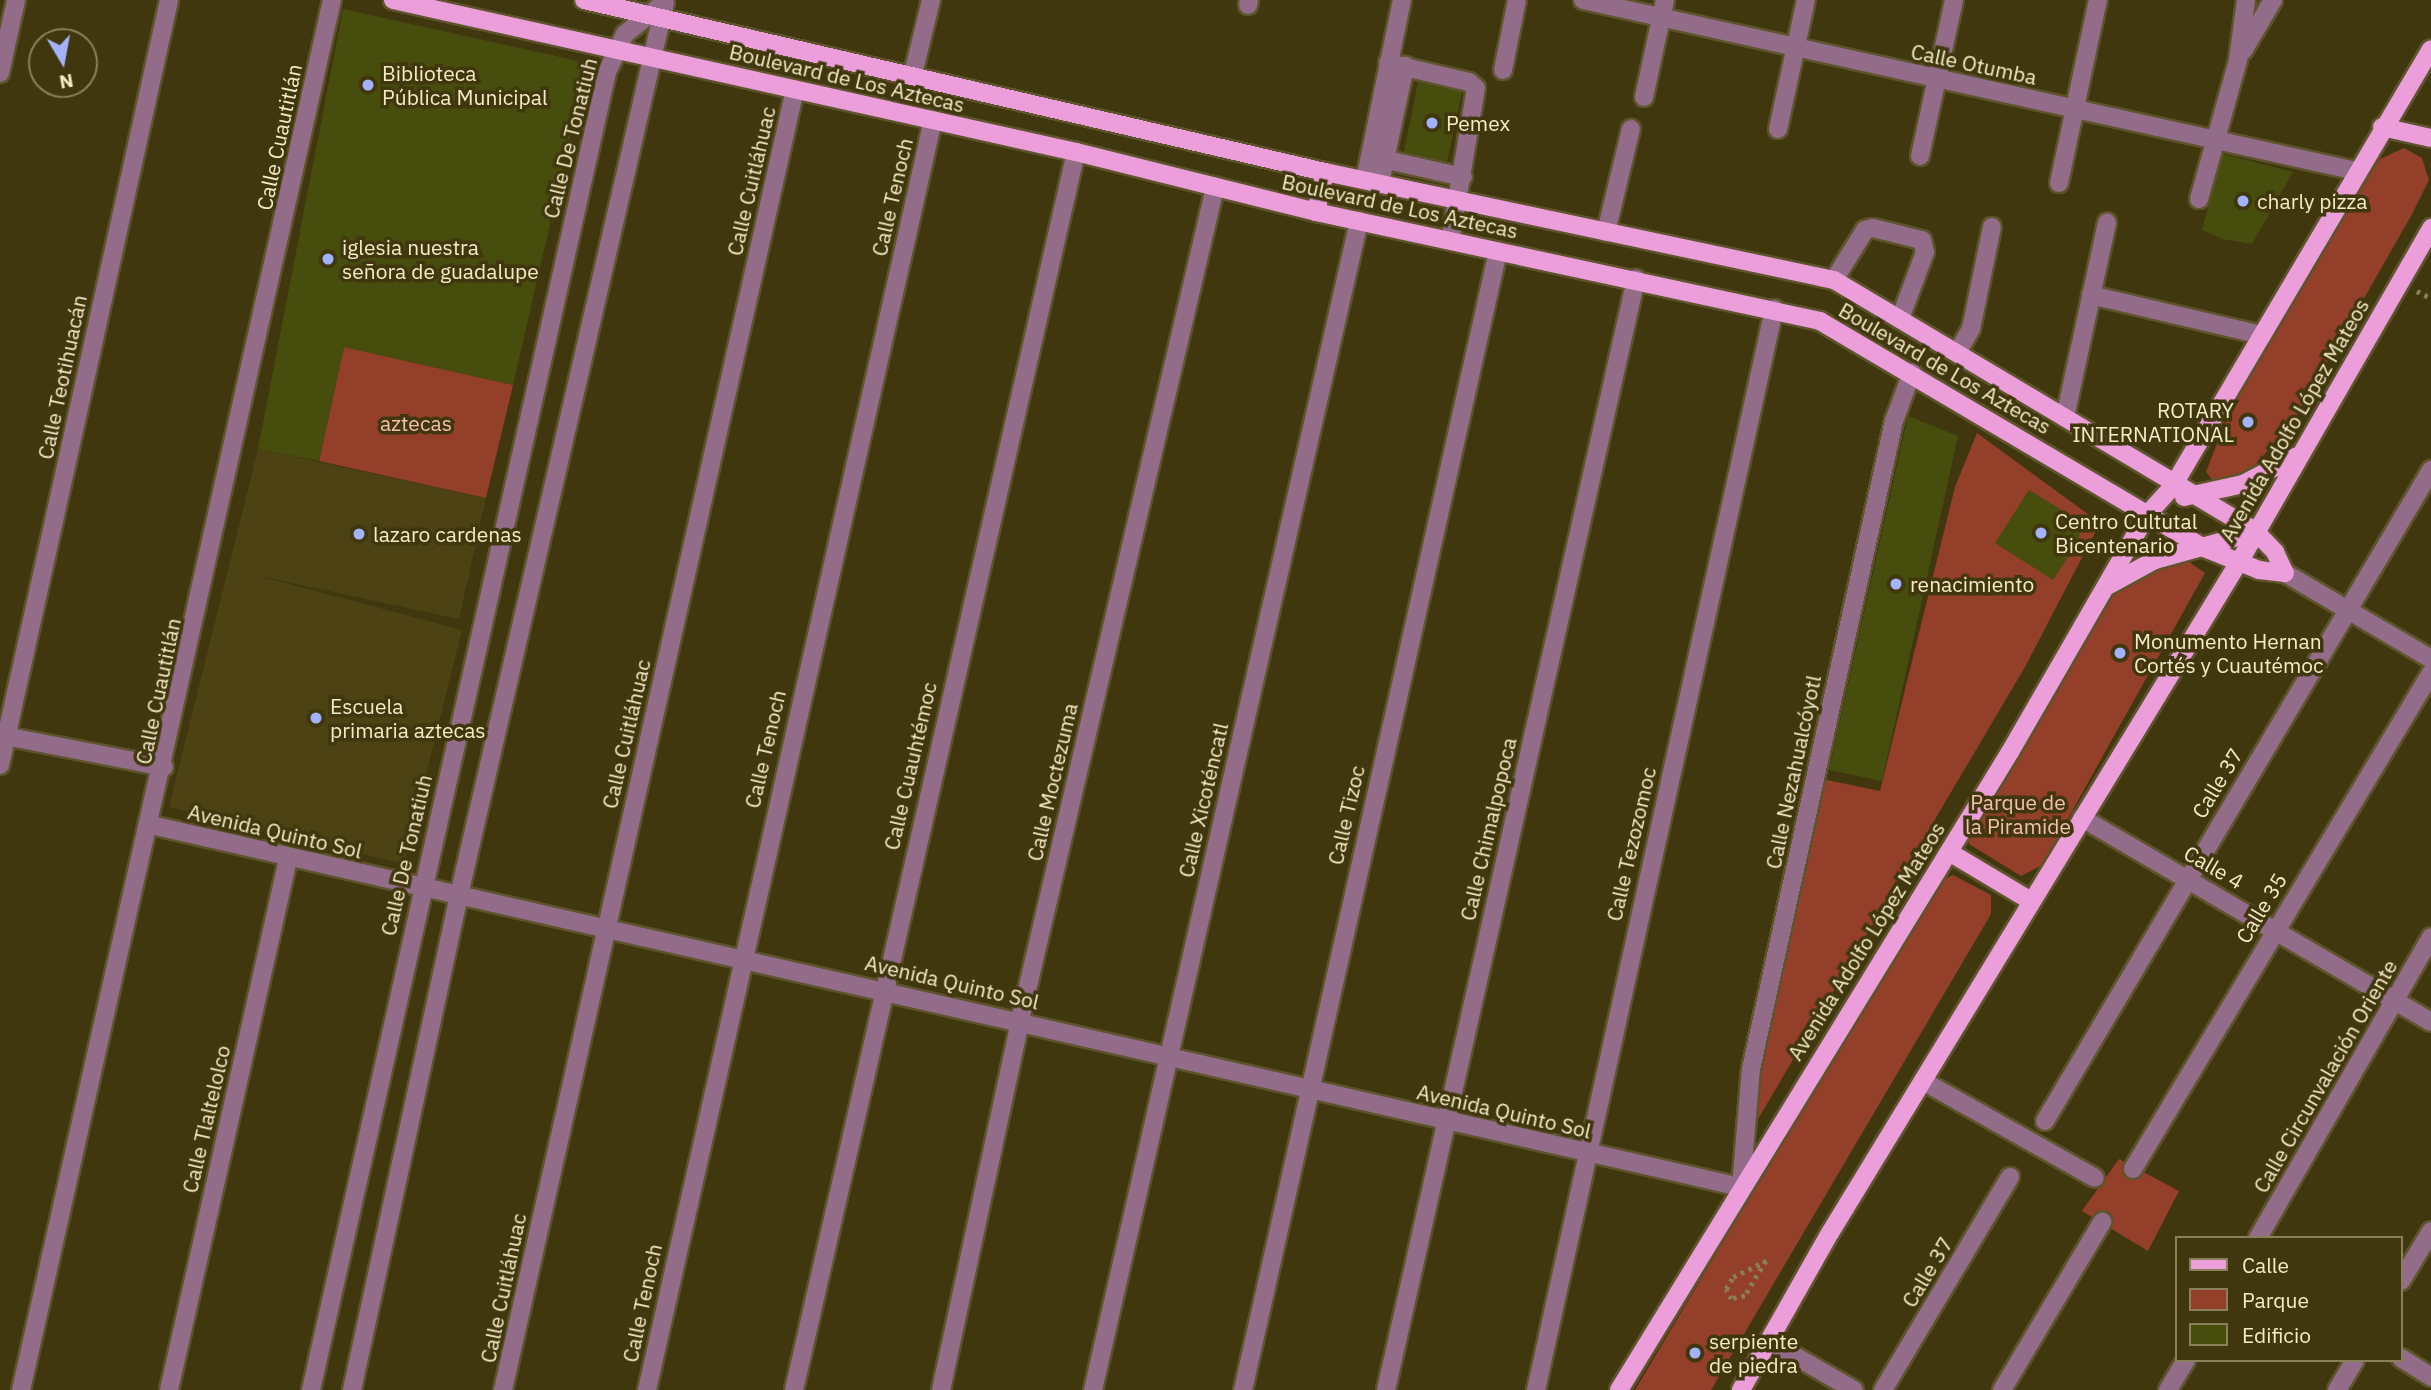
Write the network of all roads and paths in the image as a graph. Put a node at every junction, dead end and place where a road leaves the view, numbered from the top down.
1 (16, 0) edge
2 (169, 0) edge
3 (332, 0) edge
4 (393, 0) edge
5 (584, 0) edge
6 (931, 0) edge
7 (1402, 0) edge
8 (1517, 0) edge
9 (1583, 0) edge
10 (1805, 0) edge
11 (1954, 0) edge
12 (2098, 0) edge
13 (2246, 0) edge
14 (2273, 0) edge
15 (660, 8) edge
16 (1663, 9) edge
17 (615, 48) junction
18 (1795, 48) junction
19 (2431, 49) edge
20 (655, 58) junction
21 (2238, 60) junction
22 (1396, 65) junction
23 (1503, 69) dead end
24 (0, 73) edge
25 (913, 74) junction
26 (1936, 80) junction
27 (795, 89) junction
28 (1644, 97) dead end
29 (2075, 109) junction
30 (933, 120) junction
31 (2382, 127) junction
32 (1631, 129) dead end
33 (1778, 129) dead end
34 (2431, 138) edge
35 (2215, 141) junction
36 (1076, 152) junction
37 (1920, 156) dead end
38 (1377, 158) junction
39 (1325, 172) junction
40 (2356, 172) junction
41 (1463, 177) junction
42 (1372, 181) junction
43 (2059, 183) dead end
44 (1215, 187) junction
45 (1458, 199) junction
46 (2199, 199) dead end
47 (1316, 212) junction
48 (1359, 221) junction
49 (2107, 222) dead end
50 (1992, 227) dead end
51 (2431, 228) edge
52 (1606, 232) junction
53 (1450, 241) junction
54 (1498, 251) junction
55 (1636, 279) junction
56 (1834, 280) junction
57 (2091, 295) junction
58 (1774, 309) junction
59 (1900, 319) junction
60 (2262, 335) junction
61 (1957, 352) junction
62 (1912, 372) junction
63 (2065, 417) junction
64 (2296, 457) junction
65 (2431, 470) edge
66 (2173, 486) junction
67 (2189, 495) junction
68 (2147, 515) junction
69 (2256, 532) junction
70 (2204, 548) junction
71 (2238, 563) junction
72 (2285, 573) junction
73 (2105, 588) junction
74 (2347, 611) junction
75 (2431, 659) edge
76 (2431, 673) edge
77 (3, 735) edge
78 (0, 765) edge
79 (164, 767) junction
80 (2082, 818) junction
81 (151, 825) junction
82 (1948, 852) junction
83 (288, 859) junction
84 (2187, 878) junction
85 (422, 886) junction
86 (459, 895) junction
87 (2031, 901) junction
88 (606, 926) junction
89 (2275, 928) junction
90 (2431, 937) edge
91 (740, 958) junction
92 (882, 989) junction
93 (2395, 1000) junction
94 (1020, 1020) junction
95 (2431, 1022) edge
96 (1167, 1056) junction
97 (1923, 1081) junction
98 (1308, 1086) junction
99 (1445, 1121) junction
100 (2045, 1121) dead end
101 (1585, 1155) junction
102 (2133, 1169) dead end
103 (2010, 1177) dead end
104 (2095, 1178) dead end
105 (1741, 1187) junction
106 (2102, 1222) dead end
107 (2431, 1231) edge
108 (2259, 1236) edge
109 (1766, 1261) joint
110 (2403, 1278) edge
111 (1769, 1341) junction
112 (2403, 1359) edge
113 (2185, 1362) edge
114 (2354, 1362) edge
115 (2431, 1377) edge
116 (21, 1390) edge
117 (169, 1390) edge
118 (311, 1390) edge
119 (352, 1390) edge
120 (503, 1390) edge
121 (647, 1390) edge
122 (794, 1390) edge
123 (941, 1390) edge
124 (1094, 1390) edge
125 (1243, 1390) edge
126 (1386, 1390) edge
127 (1536, 1390) edge
128 (1619, 1390) edge
129 (1741, 1390) edge
130 (1854, 1390) edge
131 (1883, 1390) edge
132 (2002, 1390) edge
133 (2168, 1390) edge
134 (2337, 1390) edge

1 - 24 street
2 - 77 street, Calle Teotihuacán
3 - 79 street, Calle Cuautitlán
4 - 17 main road, Boulevard de Los Aztecas
5 - 15 main road, Boulevard de Los Aztecas
6 - 25 street
7 - 22 street
8 - 23 street
9 - 16 street, Calle Otumba
10 - 18 street
11 - 26 street
12 - 29 street
13 - 21 street
14 - 21 street
15 - 17 street, Calle De Tonatiuh
15 - 20 street
15 - 25 main road, Boulevard de Los Aztecas
16 - 18 street, Calle Otumba
16 - 28 street
17 - 20 main road, Boulevard de Los Aztecas
17 - 85 street, Calle De Tonatiuh
18 - 26 street, Calle Otumba
18 - 33 street
19 - 31 main road, Avenida Adolfo López Mateos
20 - 27 main road, Boulevard de Los Aztecas
20 - 86 street
21 - 35 street
22 - 38 street
22 - 41 street
25 - 39 main road, Boulevard de Los Aztecas
26 - 29 street, Calle Otumba
26 - 37 street
27 - 30 main road, Boulevard de Los Aztecas
27 - 88 street, Calle Cuitláhuac
29 - 35 street, Calle Otumba
29 - 43 street
30 - 36 main road, Boulevard de Los Aztecas
30 - 91 street, Calle Tenoch
31 - 34 main road
31 - 40 main road, Avenida Adolfo López Mateos
32 - 52 street
35 - 40 street, Calle Otumba
35 - 46 street
36 - 44 main road, Boulevard de Los Aztecas
36 - 92 street, Calle Cuauhtémoc
38 - 41 street
38 - 42 street
39 - 42 main road, Boulevard de Los Aztecas
39 - 47 main road
40 - 60 main road, Avenida Adolfo López Mateos
41 - 45 street
42 - 45 main road, Boulevard de Los Aztecas
44 - 47 main road, Boulevard de Los Aztecas
44 - 94 street, Calle Moctezuma
45 - 52 main road, Boulevard de Los Aztecas
45 - 53 street
47 - 48 main road, Boulevard de Los Aztecas
48 - 53 main road, Boulevard de Los Aztecas
48 - 96 street, Calle Xicoténcatl
49 - 57 street
50 - 61 street
51 - 64 main road, Avenida Adolfo López Mateos
52 - 56 main road, Boulevard de Los Aztecas
53 - 54 main road, Boulevard de Los Aztecas
54 - 55 main road, Boulevard de Los Aztecas
54 - 98 street, Calle Tizoc
55 - 58 main road, Boulevard de Los Aztecas
55 - 99 street, Calle Chimalpopoca
56 - 59 main road, Boulevard de Los Aztecas
56 - 59 street
57 - 60 street
57 - 63 street
58 - 62 main road, Boulevard de Los Aztecas
58 - 101 street, Calle Tezozomoc
59 - 61 main road, Boulevard de Los Aztecas
60 - 66 main road, Avenida Adolfo López Mateos
61 - 63 main road, Boulevard de Los Aztecas
62 - 68 main road, Boulevard de Los Aztecas
62 - 105 street, Calle Nezahualcóyotl
63 - 66 main road, Boulevard de Los Aztecas
64 - 67 main road
64 - 69 main road, Avenida Adolfo López Mateos
65 - 74 street, Calle 37
66 - 67 main road, Boulevard de Los Aztecas
66 - 68 main road, Avenida Adolfo López Mateos
67 - 68 main road
67 - 69 main road, Boulevard de Los Aztecas
68 - 70 main road, Boulevard de Los Aztecas
68 - 73 main road, Avenida Adolfo López Mateos
69 - 70 main road
69 - 71 main road, Avenida Adolfo López Mateos
69 - 72 main road, Boulevard de Los Aztecas
70 - 71 main road, Boulevard de Los Aztecas
70 - 73 main road
71 - 72 main road, Boulevard de Los Aztecas
71 - 80 main road, Avenida Adolfo López Mateos
72 - 74 street
73 - 82 main road, Avenida Adolfo López Mateos
74 - 75 street
74 - 84 street, Calle 37
76 - 89 street, Calle 35
77 - 78 street, Calle Teotihuacán
77 - 79 street
79 - 81 street, Calle Cuautitlán
80 - 84 street, Calle 4
80 - 87 main road, Avenida Adolfo López Mateos
81 - 83 street, Avenida Quinto Sol
81 - 116 street, Calle Cuautitlán
82 - 87 main road
82 - 105 main road, Avenida Adolfo López Mateos
83 - 85 street, Avenida Quinto Sol
83 - 117 street, Calle Tlaltelolco
84 - 89 street, Calle 4
84 - 100 street, Calle 37
85 - 86 street, Avenida Quinto Sol
85 - 118 street, Calle De Tonatiuh
86 - 88 street, Avenida Quinto Sol
86 - 119 street
87 - 97 main road, Avenida Adolfo López Mateos
88 - 91 street, Avenida Quinto Sol
88 - 120 street, Calle Cuitláhuac
89 - 93 street, Calle 4
89 - 102 street, Calle 35
90 - 93 street, Calle Circunvalación Oriente
91 - 92 street, Avenida Quinto Sol
91 - 121 street, Calle Tenoch
92 - 94 street, Avenida Quinto Sol
92 - 122 street, Calle Cuauhtémoc
93 - 95 street, Calle 4
93 - 108 street, Calle Circunvalación Oriente
94 - 96 street, Avenida Quinto Sol
94 - 123 street, Calle Moctezuma
96 - 98 street, Avenida Quinto Sol
96 - 124 street, Calle Xicoténcatl
97 - 104 street
97 - 111 main road, Avenida Adolfo López Mateos
98 - 99 street, Avenida Quinto Sol
98 - 125 street, Calle Tizoc
99 - 101 street, Avenida Quinto Sol
99 - 126 street, Calle Chimalpopoca
101 - 105 street, Avenida Quinto Sol
101 - 127 street, Calle Tezozomoc
103 - 131 street, Calle 37
105 - 128 main road, Avenida Adolfo López Mateos
106 - 132 street
107 - 110 street
109 - 109 path
111 - 129 main road, Avenida Adolfo López Mateos
111 - 130 street
112 - 115 street
113 - 133 street
114 - 134 street

